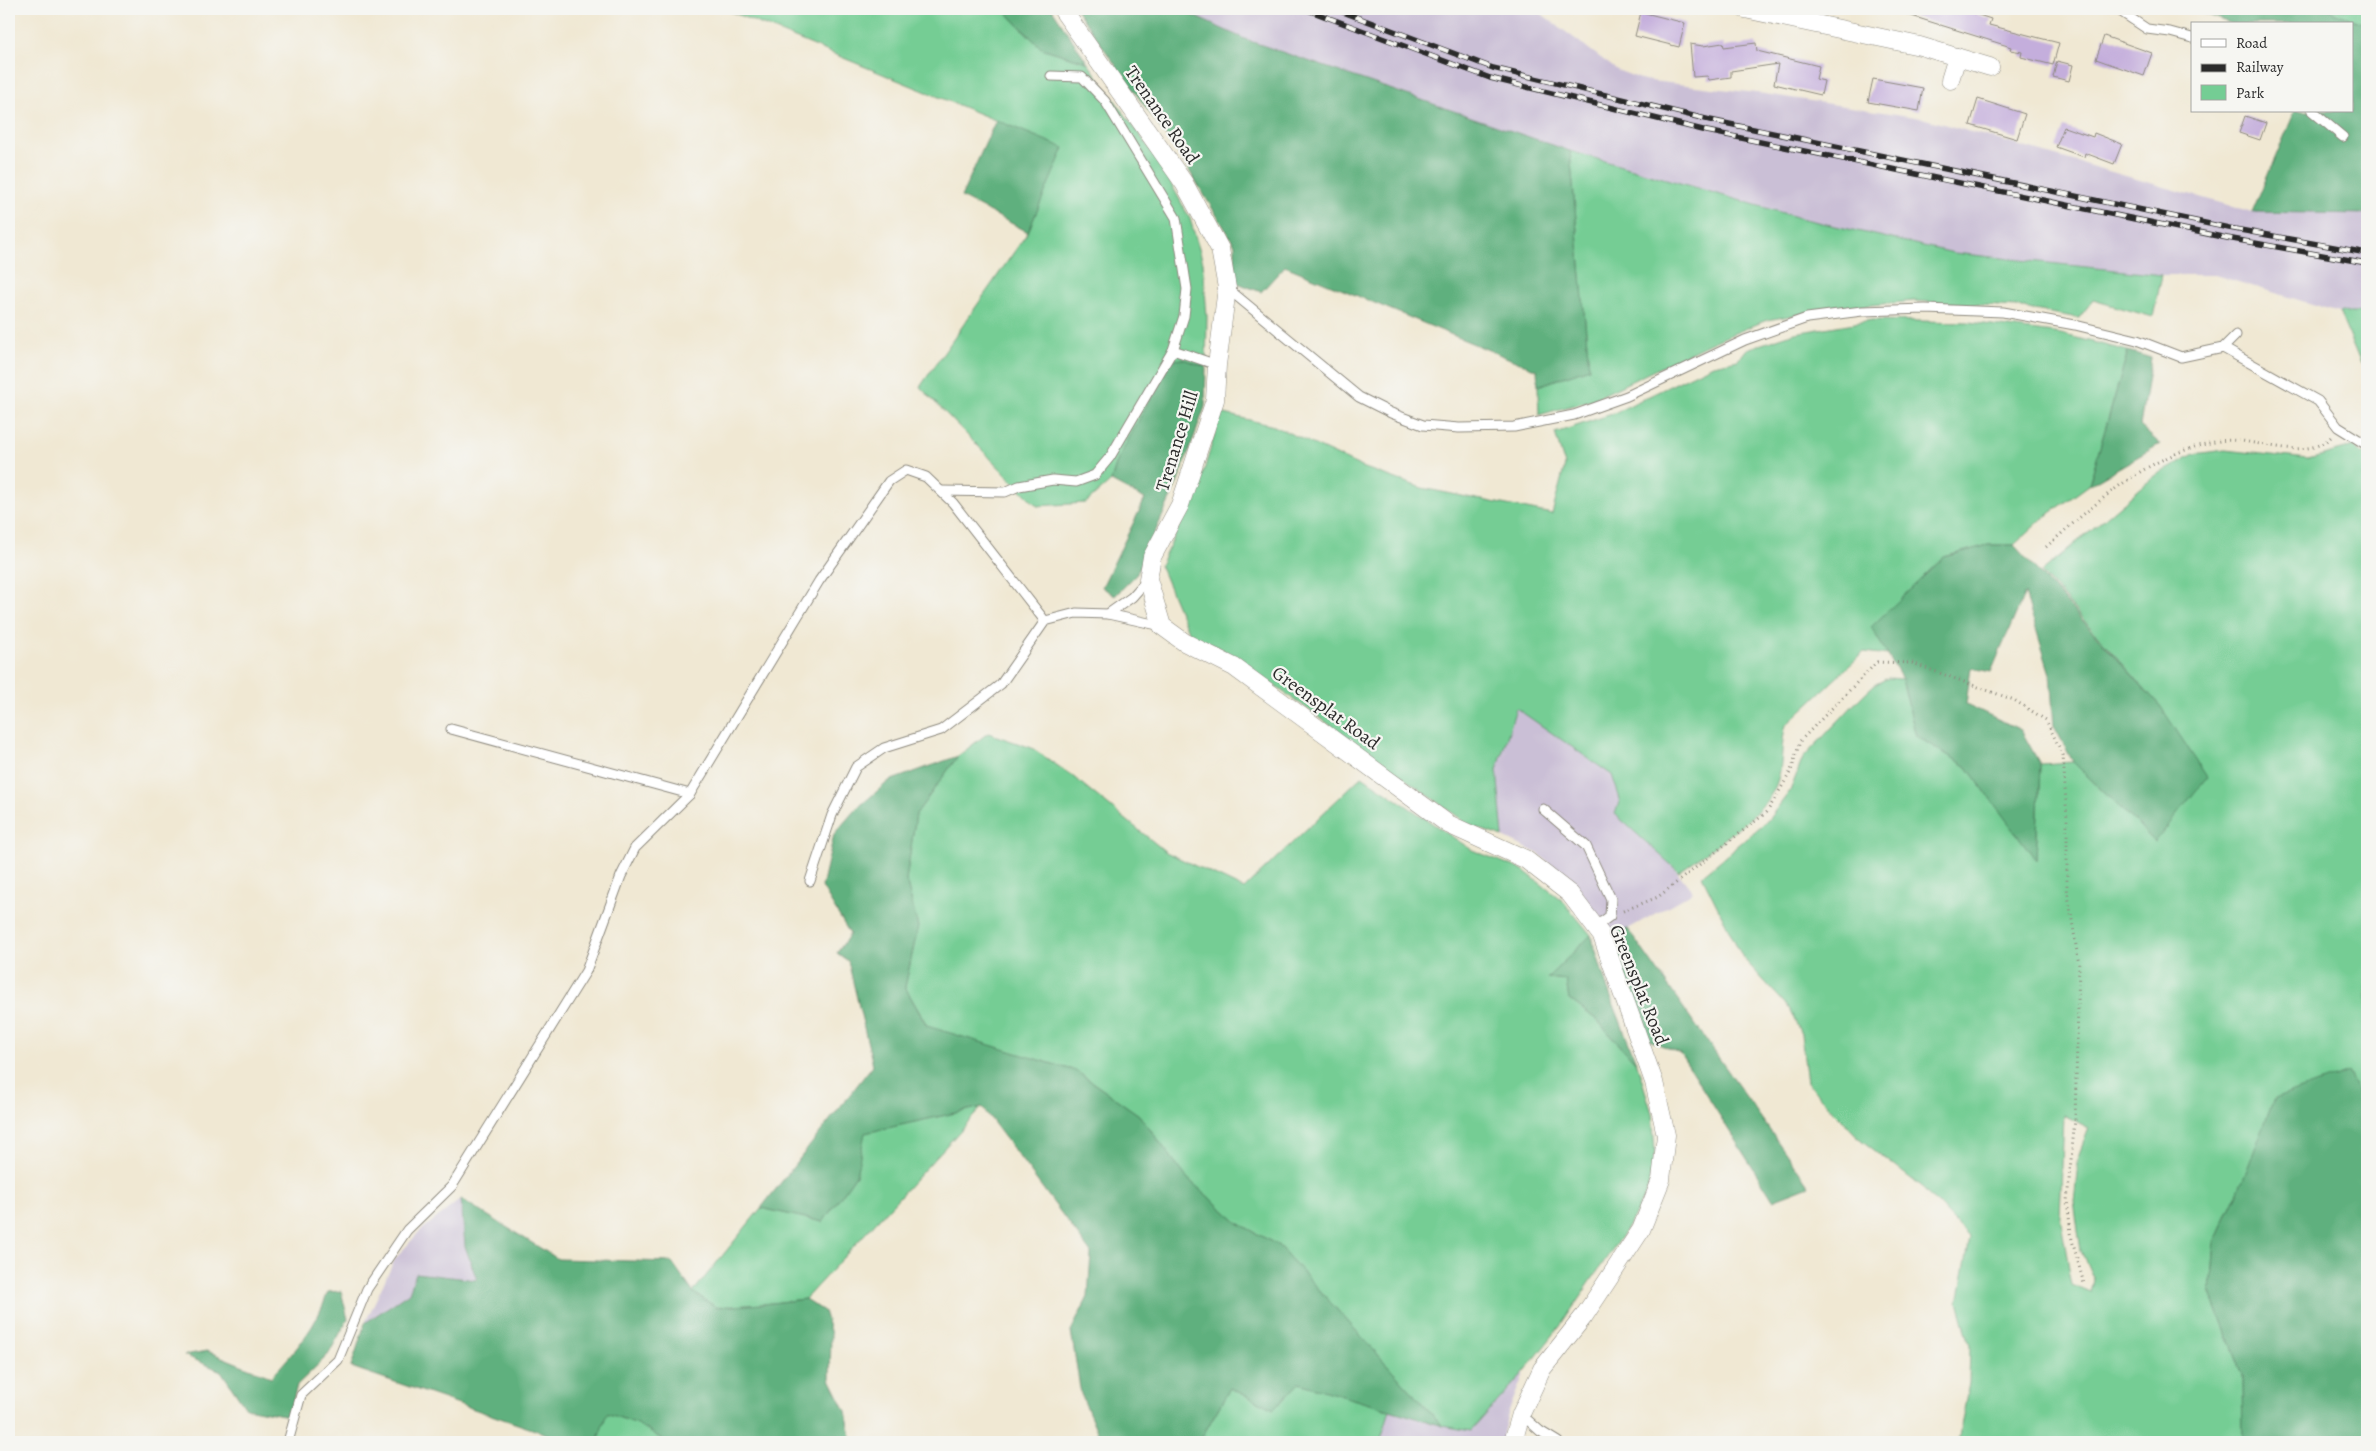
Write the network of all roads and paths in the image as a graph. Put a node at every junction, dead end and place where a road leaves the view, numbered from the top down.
1 (1062, 9) edge
2 (1745, 9) edge
3 (2117, 9) edge
4 (2191, 38) edge
5 (1958, 57) junction
6 (1990, 67) dead end
7 (1050, 76) dead end
8 (1950, 80) dead end
9 (2313, 112) edge
10 (2342, 137) dead end
11 (1220, 249) joint
12 (1227, 288) junction
13 (2236, 335) dead end
14 (2223, 348) junction
15 (1173, 350) junction
16 (1217, 364) junction
17 (2338, 427) junction
18 (2367, 445) edge
19 (941, 491) junction
20 (2046, 547) dead end
21 (1148, 579) junction
22 (1108, 614) junction
23 (1045, 621) junction
24 (1162, 626) junction
25 (451, 729) dead end
26 (690, 794) junction
27 (1543, 809) dead end
28 (810, 880) dead end
29 (1610, 916) junction
30 (1595, 927) junction
31 (2084, 1284) dead end
32 (1521, 1414) junction
33 (288, 1442) edge
34 (1513, 1442) edge
35 (1558, 1442) edge

1 - 11 street, Trenance Road
2 - 5 street
3 - 4 lane
5 - 6 street
5 - 8 street
7 - 15 lane
9 - 10 lane
11 - 12 street, Trenance Hill
12 - 14 lane
12 - 16 street, Trenance Hill
13 - 14 lane
14 - 17 lane
15 - 16 lane
15 - 19 lane
16 - 21 street, Trenance Hill
17 - 18 lane
17 - 20 path
19 - 23 lane
19 - 26 lane
21 - 22 lane
21 - 24 street
22 - 23 lane
22 - 24 lane
23 - 28 lane
24 - 30 street, Greensplat Road
25 - 26 lane
26 - 33 lane
27 - 29 lane
29 - 30 lane
29 - 31 path
30 - 32 street, Greensplat Road
32 - 34 street, Greensplat Road
32 - 35 lane

